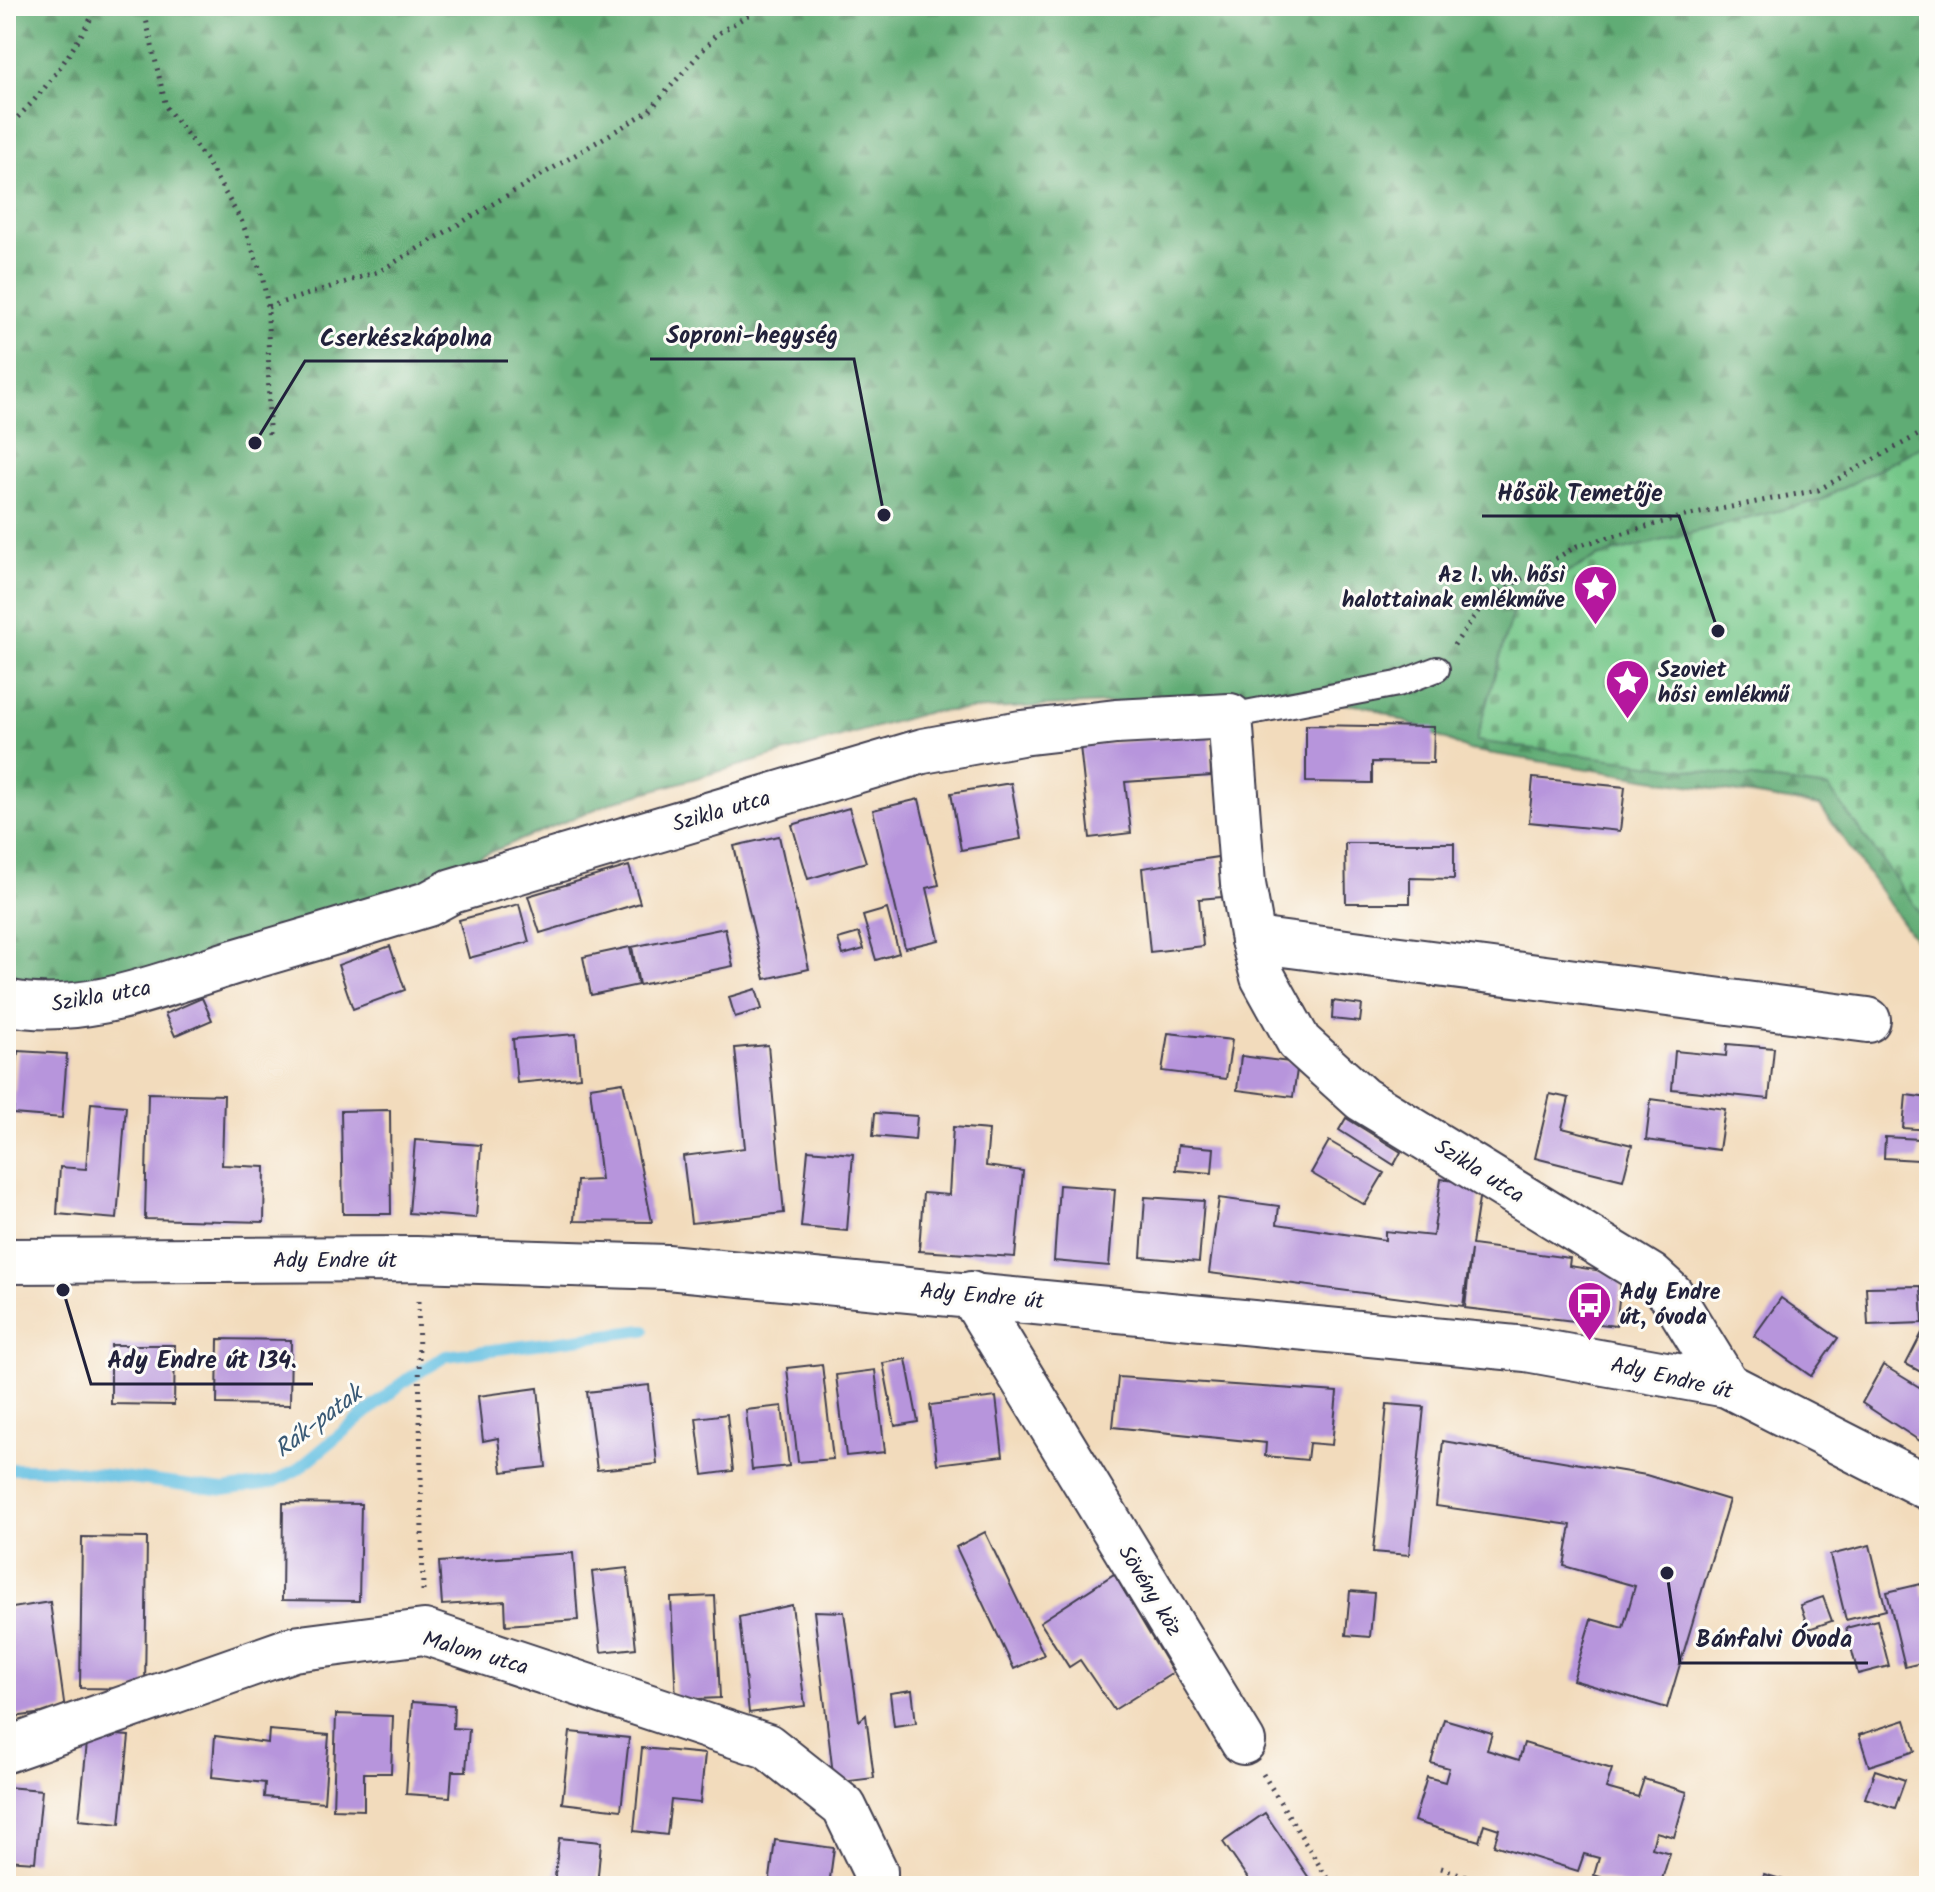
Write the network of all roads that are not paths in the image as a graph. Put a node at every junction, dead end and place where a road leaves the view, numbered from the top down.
1 (1437, 669) road end
2 (1230, 716) junction
3 (1253, 940) junction
4 (6, 1002) edge
5 (1868, 1020) dead end
6 (6, 1261) edge
7 (971, 1294) junction
8 (1727, 1385) junction
9 (1929, 1488) edge
10 (1243, 1742) road end
11 (6, 1750) edge
12 (875, 1886) edge

1 - 2 lane
2 - 3 street, Szikla utca
2 - 4 street, Szikla utca
3 - 5 street
3 - 8 street, Szikla utca
6 - 7 street, Ady Endre út
7 - 8 street, Ady Endre út
7 - 10 street, Sövény köz
8 - 9 street, Ady Endre út
11 - 12 street, Malom utca

